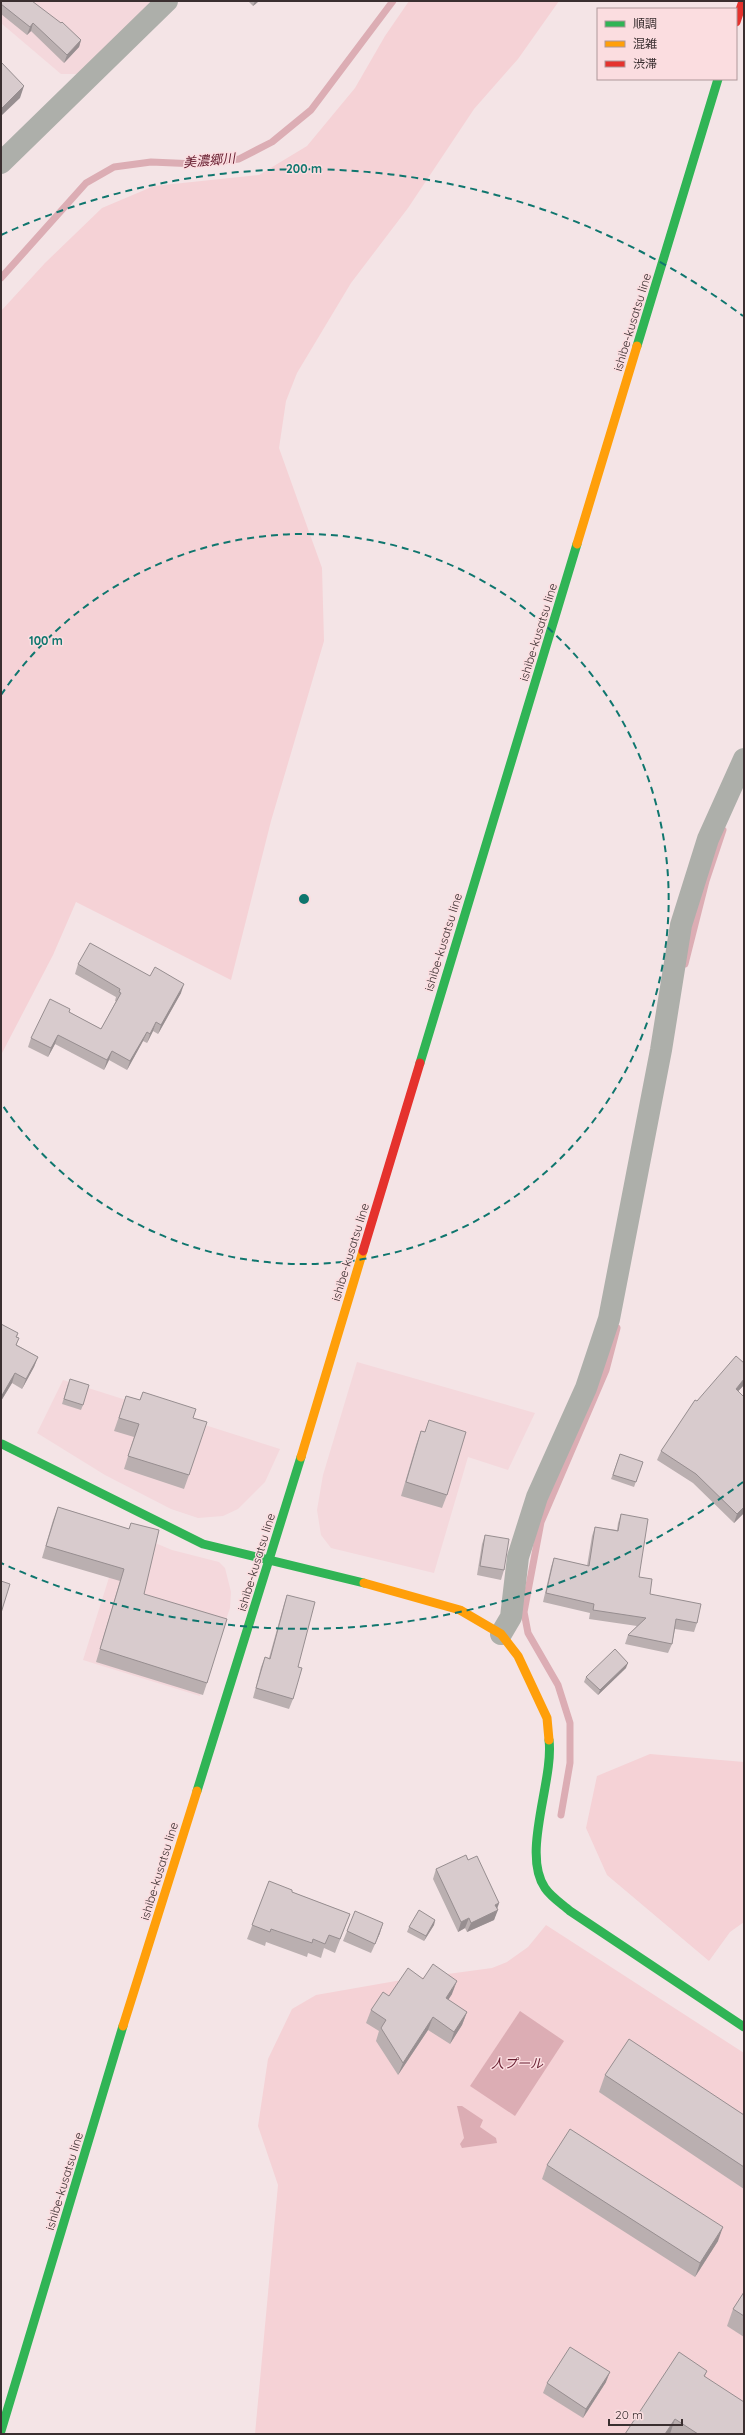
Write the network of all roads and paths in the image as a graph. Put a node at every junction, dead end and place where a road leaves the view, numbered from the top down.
1 (167, 1) edge
2 (742, 1) edge
3 (737, 18) edge
4 (718, 80) edge
5 (1, 163) edge
6 (744, 759) edge
7 (2, 1445) edge
8 (270, 1558) junction
9 (501, 1634) junction
10 (744, 2027) edge
11 (1, 2431) edge

1 - 5 street
2 - 3 main road
4 - 8 main road, ishibe-kusatsu line
6 - 9 street
7 - 8 main road
8 - 9 main road
8 - 11 main road, ishibe-kusatsu line
9 - 10 main road

